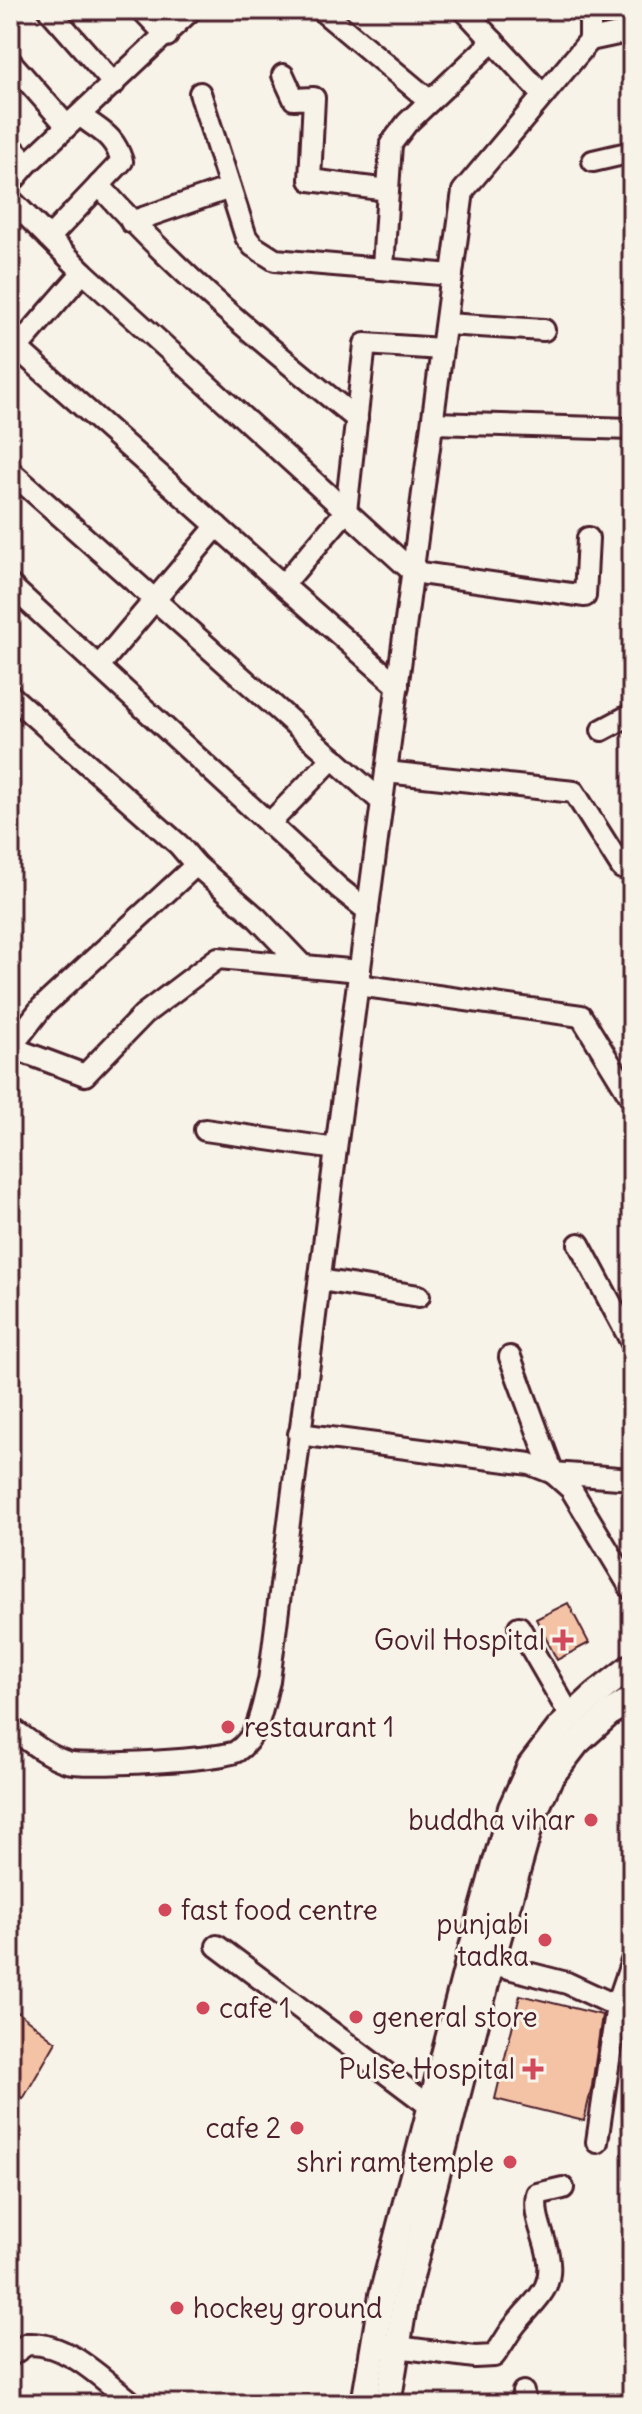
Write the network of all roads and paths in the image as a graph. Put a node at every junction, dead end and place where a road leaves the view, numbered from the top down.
1 (49, 10) edge
2 (142, 10) edge
3 (191, 10) edge
4 (321, 10) edge
5 (464, 10) edge
6 (590, 10) edge
7 (632, 31) edge
8 (167, 36) junction
9 (590, 40) junction
10 (493, 41) junction
11 (10, 61) edge
12 (283, 75) dead end
13 (114, 84) junction
14 (200, 93) dead end
15 (543, 95) junction
16 (430, 101) junction
17 (73, 120) junction
18 (10, 145) edge
19 (632, 152) edge
20 (593, 161) dead end
21 (27, 164) junction
22 (10, 184) edge
23 (99, 185) junction
24 (230, 188) junction
25 (388, 190) junction
26 (10, 199) edge
27 (131, 222) junction
28 (49, 238) junction
29 (383, 267) junction
30 (83, 272) junction
31 (452, 275) junction
32 (446, 324) junction
33 (544, 330) dead end
34 (442, 349) junction
35 (14, 352) edge
36 (357, 419) junction
37 (433, 423) junction
38 (632, 429) edge
39 (10, 471) edge
40 (346, 511) junction
41 (217, 526) junction
42 (588, 538) dead end
43 (413, 572) junction
44 (10, 585) edge
45 (283, 585) junction
46 (155, 600) junction
47 (99, 666) junction
48 (398, 686) junction
49 (10, 695) edge
50 (632, 714) edge
51 (602, 730) dead end
52 (333, 758) junction
53 (386, 772) junction
54 (382, 802) junction
55 (269, 824) junction
56 (196, 865) junction
57 (629, 870) edge
58 (368, 911) junction
59 (301, 964) junction
60 (359, 978) junction
61 (10, 1047) edge
62 (632, 1099) edge
63 (205, 1130) dead end
64 (336, 1149) junction
65 (579, 1244) dead end
66 (320, 1280) junction
67 (419, 1296) dead end
68 (632, 1343) edge
69 (510, 1357) dead end
70 (299, 1434) junction
71 (553, 1473) junction
72 (632, 1479) edge
73 (632, 1590) edge
74 (519, 1627) dead end
75 (632, 1666) edge
76 (632, 1699) edge
77 (571, 1717) junction
78 (10, 1727) edge
79 (217, 1946) dead end
80 (480, 1961) junction
81 (632, 1961) edge
82 (625, 2009) edge
83 (431, 2107) junction
84 (597, 2142) dead end
85 (563, 2188) dead end
86 (386, 2345) junction
87 (10, 2356) edge
88 (134, 2404) edge
89 (364, 2404) edge
90 (388, 2404) edge

1 - 13 street
2 - 8 street
3 - 8 street
4 - 16 street
5 - 10 street
6 - 9 street
7 - 9 street
8 - 13 street
9 - 15 street
10 - 15 street
10 - 16 street
11 - 17 street
12 - 25 street
13 - 17 street
14 - 24 street
15 - 31 street
16 - 25 street
17 - 21 street
17 - 23 street
18 - 21 street
19 - 20 street
21 - 22 street
23 - 27 street
23 - 28 street
24 - 27 street
24 - 29 street
25 - 29 street
26 - 28 street
27 - 36 street
28 - 30 street
29 - 31 street
30 - 35 street
30 - 40 street
31 - 32 street
32 - 33 street
32 - 34 street
34 - 36 street
34 - 37 street
35 - 41 street
36 - 40 street
37 - 38 street
37 - 43 street
39 - 46 street
40 - 43 street
40 - 45 street
41 - 45 street
41 - 46 street
42 - 43 street
43 - 48 street
44 - 47 street
45 - 48 street
46 - 47 street
46 - 52 street
47 - 55 street
48 - 53 street
49 - 56 street
50 - 51 street
52 - 54 street
52 - 55 street
53 - 54 street
53 - 57 street
54 - 58 street
55 - 58 street
56 - 59 street
56 - 61 street
58 - 60 street
59 - 60 street
59 - 61 street
60 - 62 street
60 - 64 street
63 - 64 street
64 - 66 street
65 - 68 street
66 - 67 street
66 - 70 street
69 - 71 street
70 - 71 street
70 - 78 street
71 - 72 street
71 - 73 street
74 - 77 street
75 - 77 main road
76 - 80 main road
77 - 80 main road
79 - 83 street
80 - 82 street
80 - 83 main road
80 - 86 main road
81 - 82 street
82 - 84 street
83 - 86 main road
85 - 86 street
86 - 89 main road
86 - 90 main road
87 - 88 street

